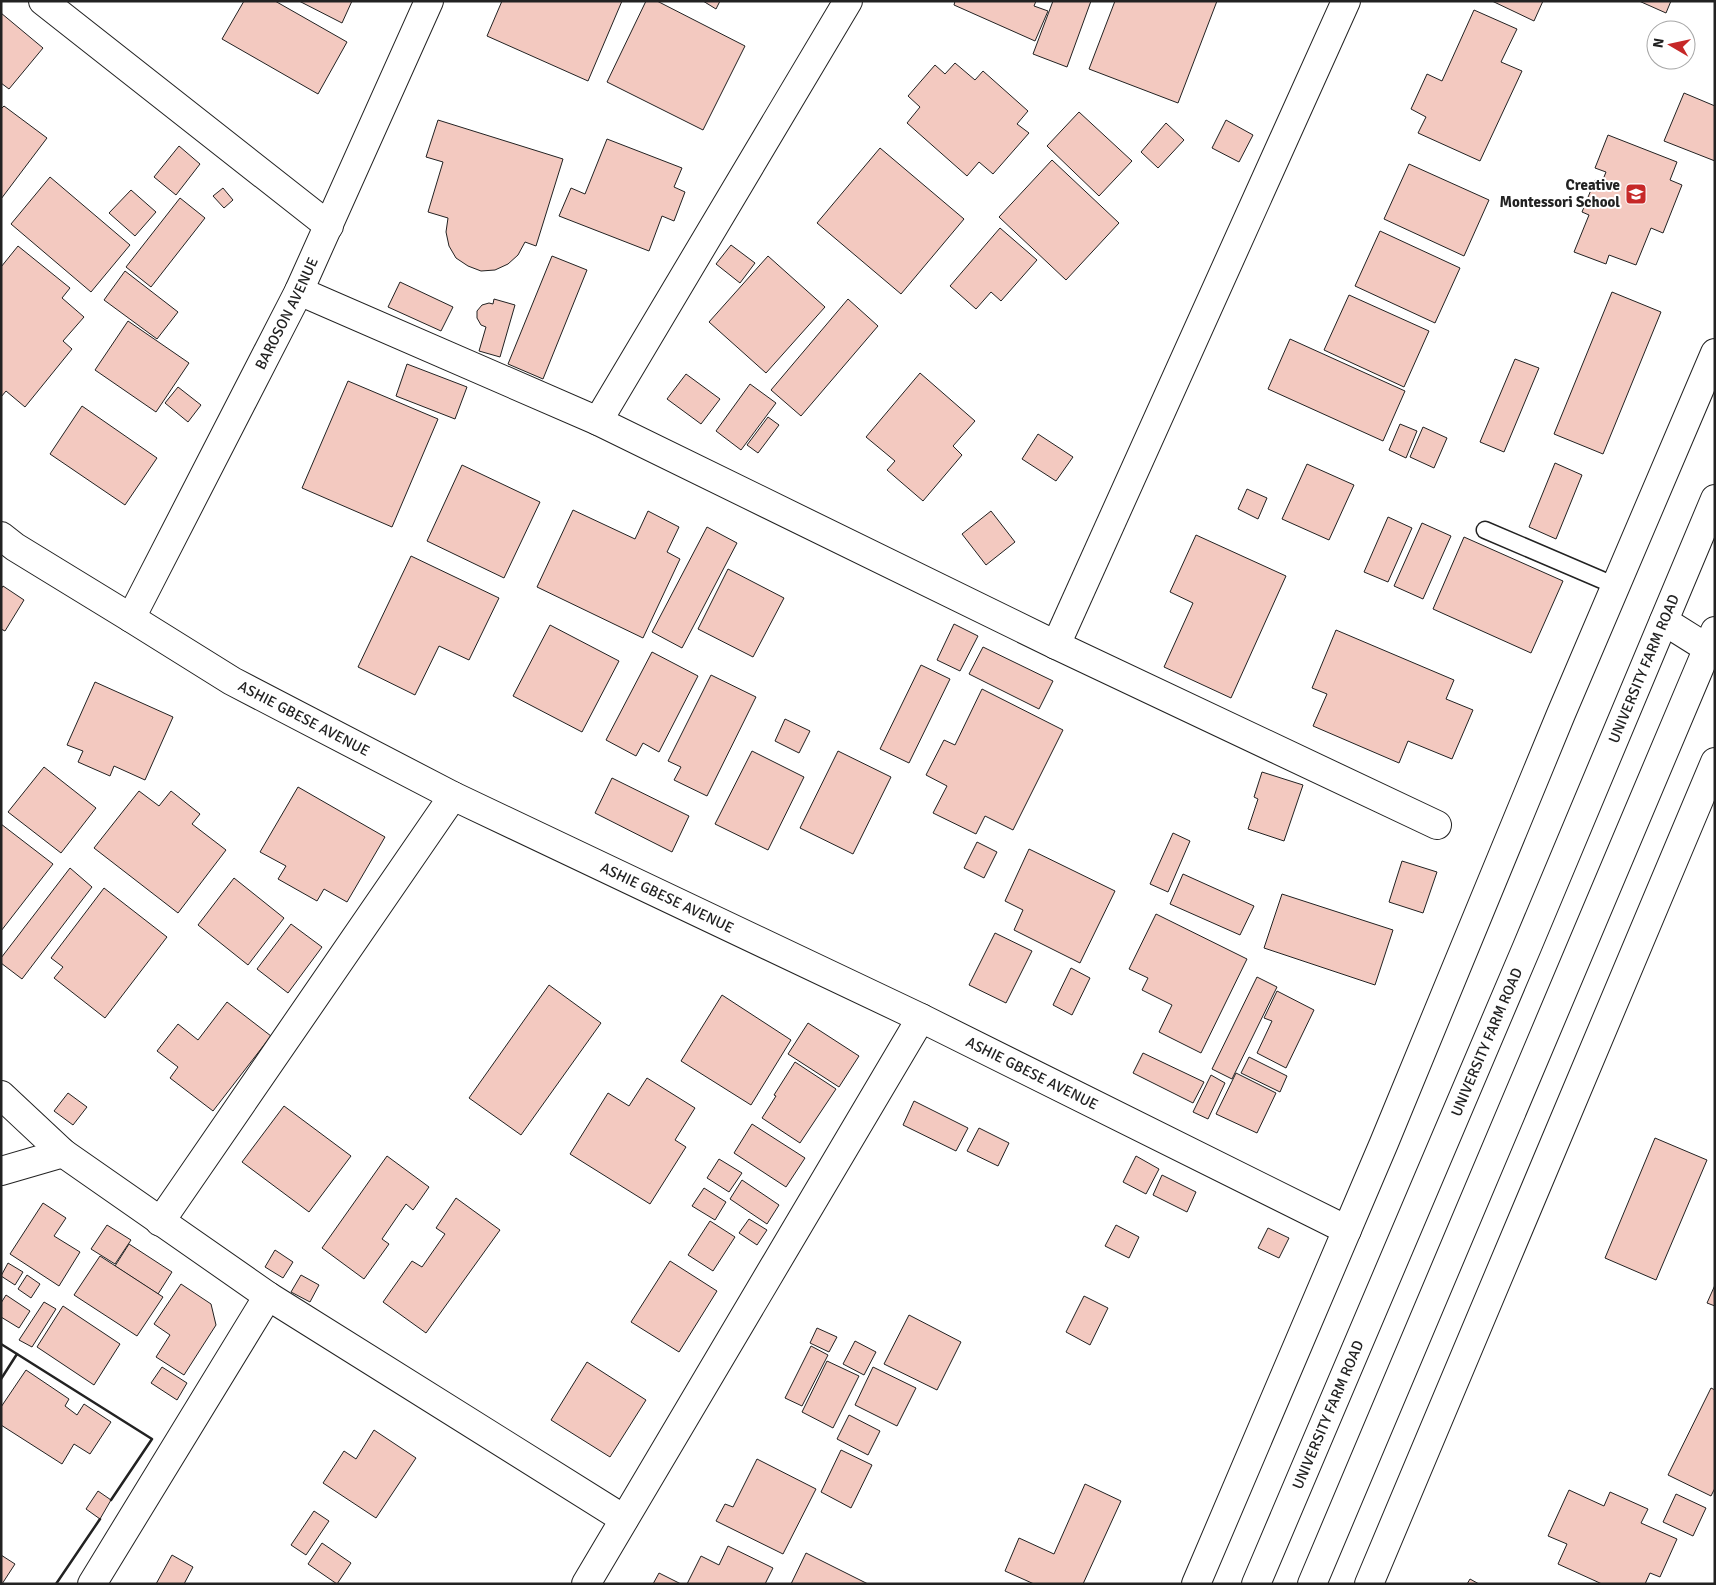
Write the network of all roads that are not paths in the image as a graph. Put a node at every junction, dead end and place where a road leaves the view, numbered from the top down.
1 (43, 1) edge
2 (429, 1) edge
3 (848, 1) edge
4 (1346, 1) edge
5 (329, 226) junction
6 (299, 291) junction
7 (1715, 353) edge
8 (598, 421) junction
9 (1715, 499) edge
10 (1485, 530) dead end
11 (1, 536) edge
12 (1616, 586) junction
13 (131, 618) junction
14 (1664, 621) junction
15 (1712, 644) edge
16 (1056, 645) junction
17 (1715, 762) edge
18 (454, 796) junction
19 (1437, 825) dead end
20 (921, 1018) junction
21 (1, 1095) edge
22 (63, 1153) junction
23 (1, 1171) edge
24 (160, 1222) junction
25 (1347, 1230) junction
26 (268, 1296) junction
27 (624, 1520) junction
28 (92, 1584) edge
29 (586, 1584) edge
30 (1196, 1584) edge
31 (1256, 1584) edge
32 (1312, 1584) edge
33 (1370, 1584) edge

1 - 5 street
2 - 5 street, BAROSON AVENUE
3 - 8 street
4 - 16 street
5 - 6 street, BAROSON AVENUE
6 - 8 street
6 - 13 street, BAROSON AVENUE
7 - 12 street
8 - 16 street
9 - 14 street, UNIVERSITY FARM ROAD
10 - 12 lane
11 - 13 street, ASHIE GBESE AVENUE
12 - 25 street
13 - 18 street, ASHIE GBESE AVENUE
14 - 15 street
14 - 31 street, UNIVERSITY FARM ROAD
15 - 32 street
16 - 19 street
17 - 33 street
18 - 20 street, ASHIE GBESE AVENUE
18 - 24 street
20 - 25 street, ASHIE GBESE AVENUE
20 - 27 street
21 - 22 street
22 - 23 street
22 - 24 street
24 - 26 street
25 - 30 street
26 - 27 street
26 - 28 street
27 - 29 street

